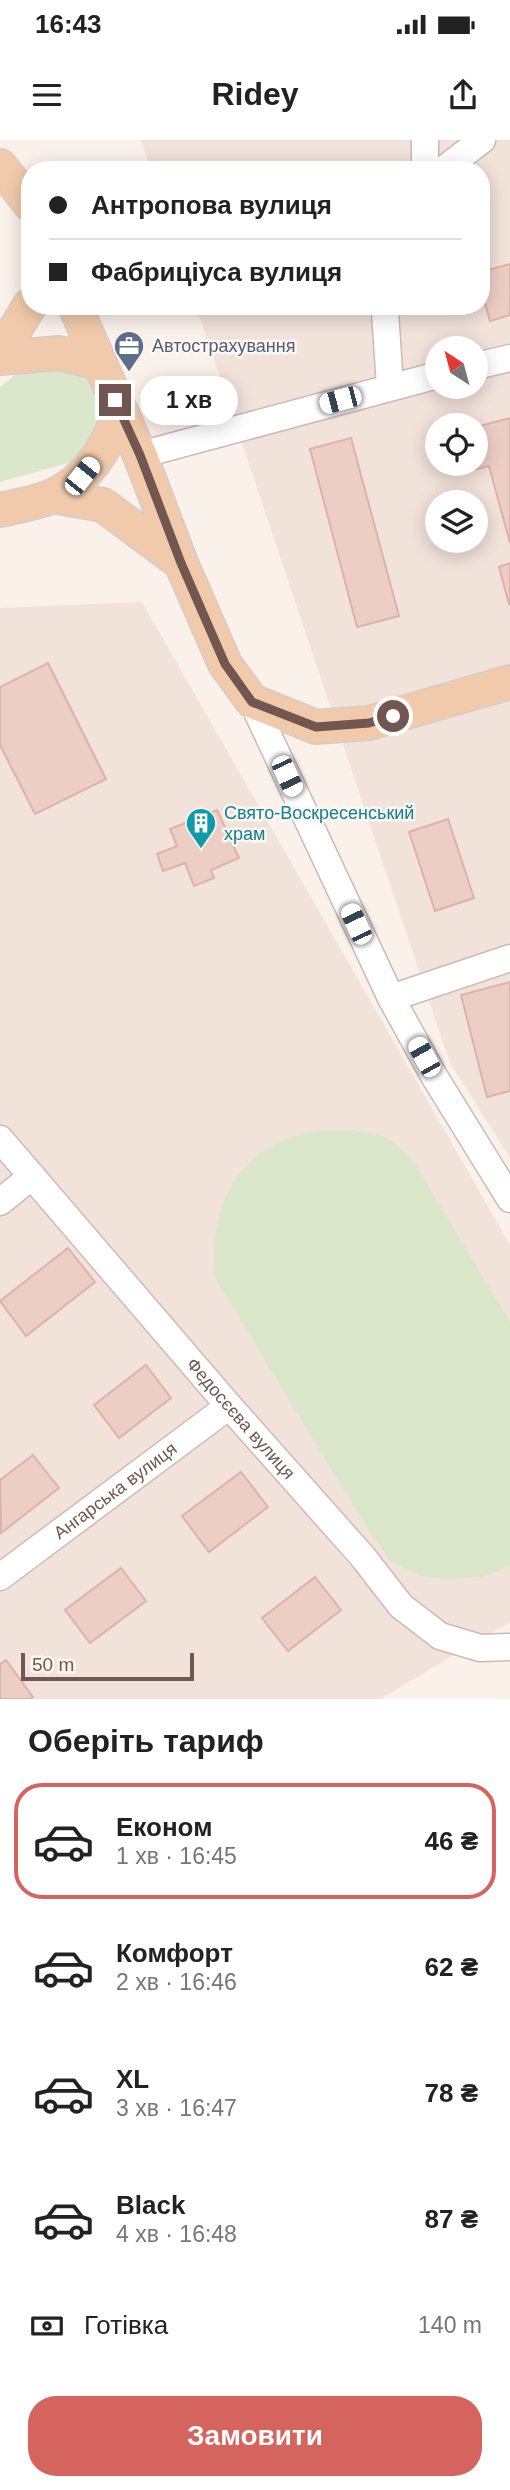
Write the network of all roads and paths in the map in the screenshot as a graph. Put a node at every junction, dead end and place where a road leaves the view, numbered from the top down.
1 (425, 140) edge
2 (482, 140) edge
3 (425, 161) edge
4 (455, 161) edge
5 (0, 166) edge
6 (21, 193) edge
7 (24, 315) edge
8 (79, 315) edge
9 (385, 315) edge
10 (0, 356) edge
11 (510, 358) edge
12 (100, 363) junction
13 (488, 363) edge
14 (425, 378) edge
15 (390, 386) junction
16 (120, 414) junction
17 (140, 455) junction
18 (52, 496) junction
19 (0, 510) edge
20 (181, 563) junction
21 (510, 682) edge
22 (252, 702) junction
23 (510, 958) edge
24 (391, 998) junction
25 (0, 1139) edge
26 (32, 1176) junction
27 (510, 1199) edge
28 (0, 1202) edge
29 (229, 1406) junction
30 (0, 1577) edge
31 (510, 1647) edge

1 - 3 street
2 - 4 street
5 - 6 main road
7 - 10 main road
8 - 12 main road
9 - 15 street
10 - 12 main road
11 - 13 street
12 - 16 main road
14 - 15 street
15 - 17 street
16 - 17 main road
16 - 18 main road
17 - 20 main road
18 - 19 main road
18 - 20 main road
20 - 22 main road
21 - 22 main road
22 - 24 street
23 - 24 street
24 - 27 street
25 - 26 street, Федосєєва вулиця
26 - 28 street
26 - 29 street, Федосєєва вулиця
29 - 30 street, Ангарська вулиця
29 - 31 street, Федосєєва вулиця

